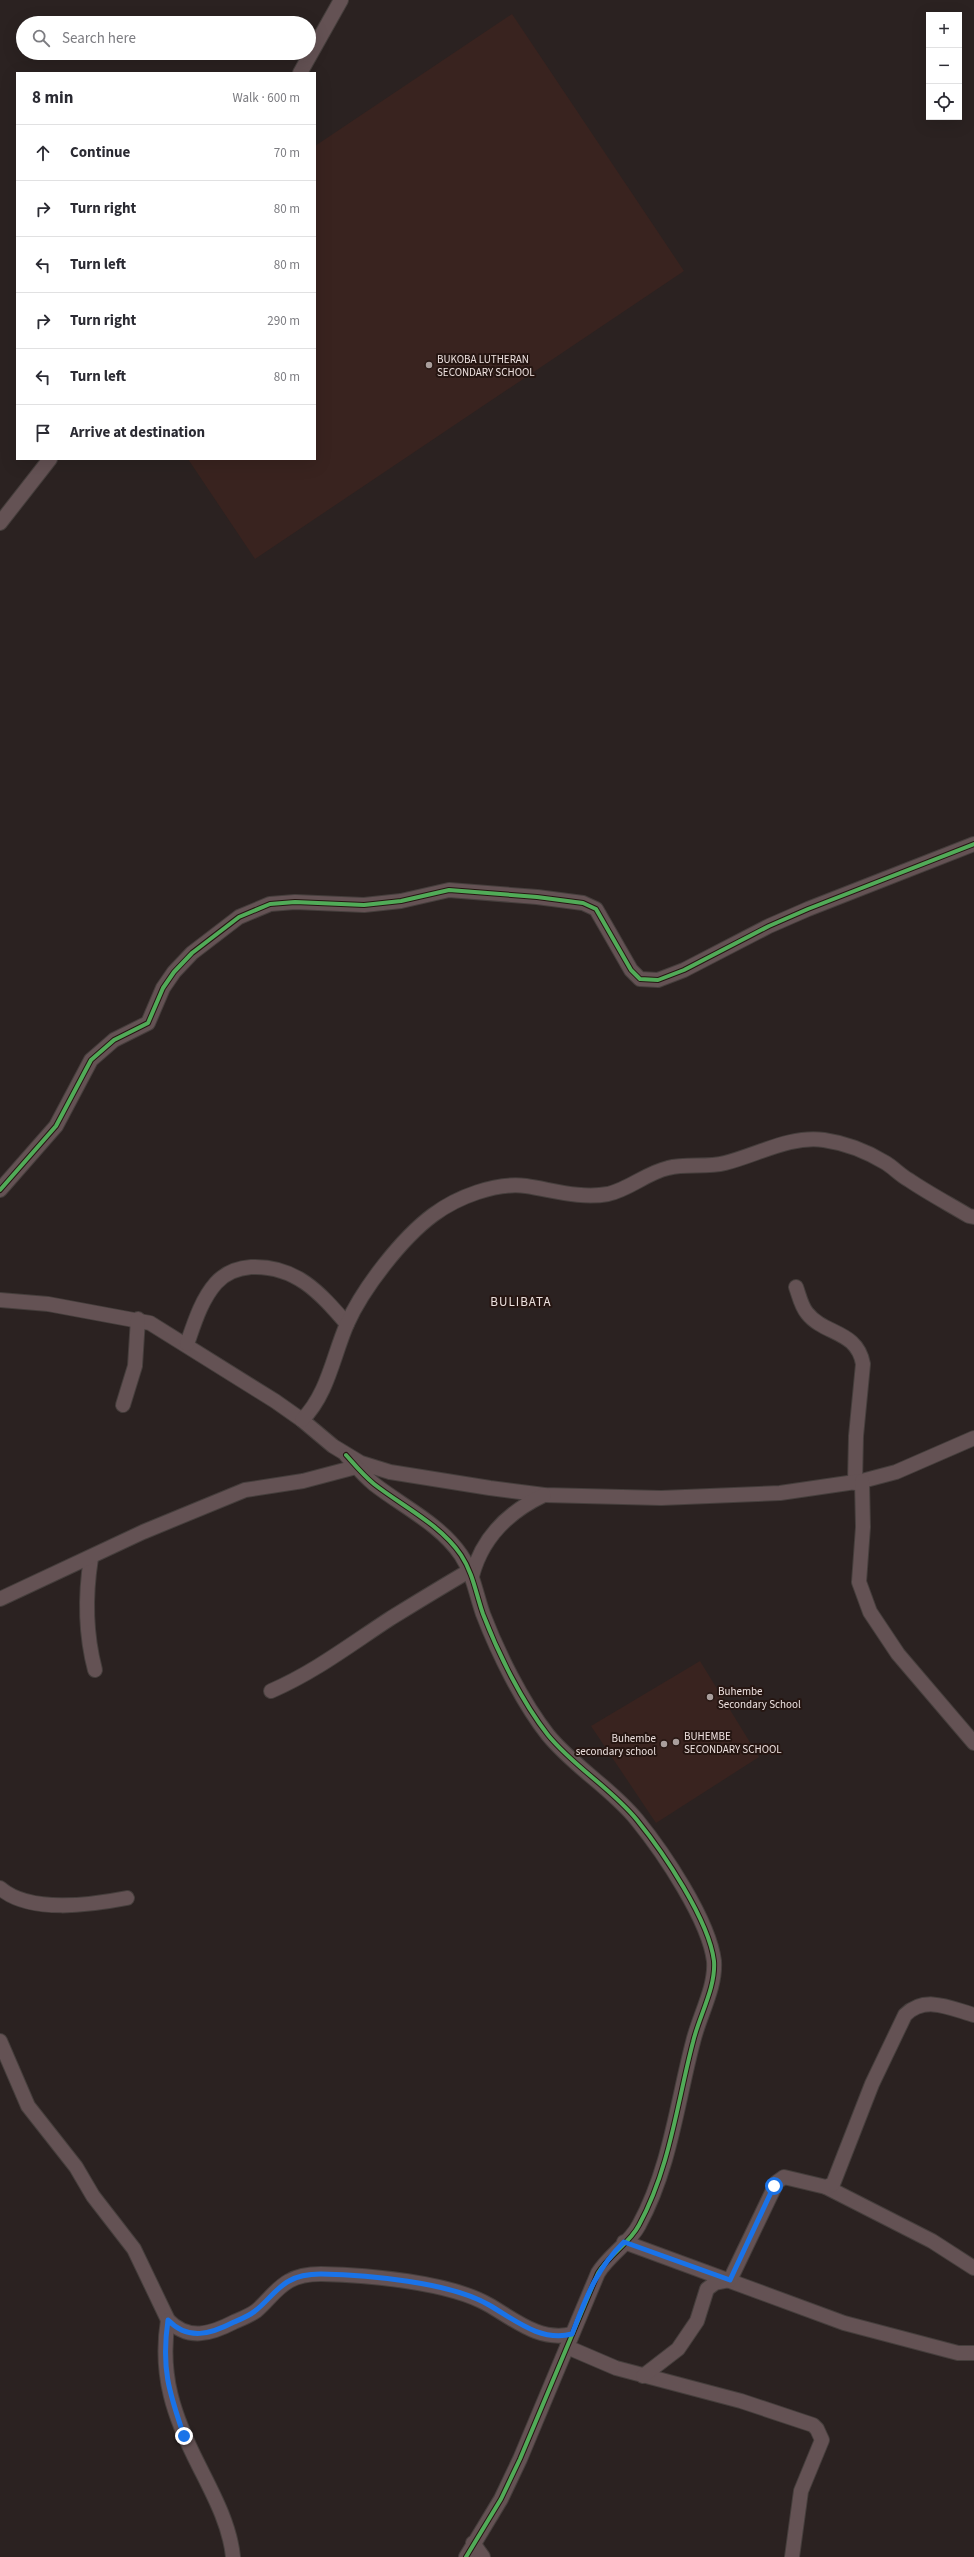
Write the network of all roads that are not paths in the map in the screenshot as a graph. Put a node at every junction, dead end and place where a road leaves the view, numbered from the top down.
1 (341, 0) edge
2 (316, 45) edge
3 (307, 60) edge
4 (301, 72) edge
5 (49, 460) edge
6 (0, 523) edge
7 (974, 844) edge
8 (0, 1190) edge
9 (974, 1217) edge
10 (796, 1287) dead end
11 (0, 1300) edge
12 (138, 1319) junction
13 (347, 1324) junction
14 (187, 1344) junction
15 (123, 1405) dead end
16 (302, 1420) junction
17 (974, 1438) edge
18 (346, 1455) junction
19 (356, 1467) junction
20 (859, 1482) junction
21 (544, 1495) junction
22 (91, 1558) junction
23 (471, 1573) junction
24 (0, 1599) edge
25 (96, 1670) dead end
26 (271, 1691) dead end
27 (974, 1743) edge
28 (0, 1888) edge
29 (127, 1898) dead end
30 (974, 2015) edge
31 (0, 2041) edge
32 (826, 2187) junction
33 (624, 2242) junction
34 (974, 2268) edge
35 (730, 2280) junction
36 (168, 2320) junction
37 (569, 2340) junction
38 (974, 2353) edge
39 (643, 2376) junction
40 (473, 2543) junction
41 (233, 2557) edge
42 (466, 2557) edge
43 (483, 2557) edge
44 (792, 2557) edge

1 - 2 street
3 - 4 street
5 - 6 street
7 - 8 street
9 - 13 street
10 - 20 street
11 - 12 street
12 - 14 street
12 - 15 street
13 - 14 street
13 - 16 street
14 - 16 street
16 - 18 street
17 - 20 street
18 - 19 street
18 - 21 street
19 - 22 street
19 - 23 street
20 - 21 street
20 - 27 street
21 - 23 street
22 - 24 street
22 - 25 street
23 - 26 street
23 - 33 street
28 - 29 street
30 - 32 street
31 - 36 street
32 - 34 street
32 - 35 street
33 - 35 street
33 - 37 street
35 - 38 street
35 - 39 street
36 - 37 street
36 - 41 street
37 - 39 street
37 - 40 street
39 - 44 street
40 - 42 street
40 - 43 street

